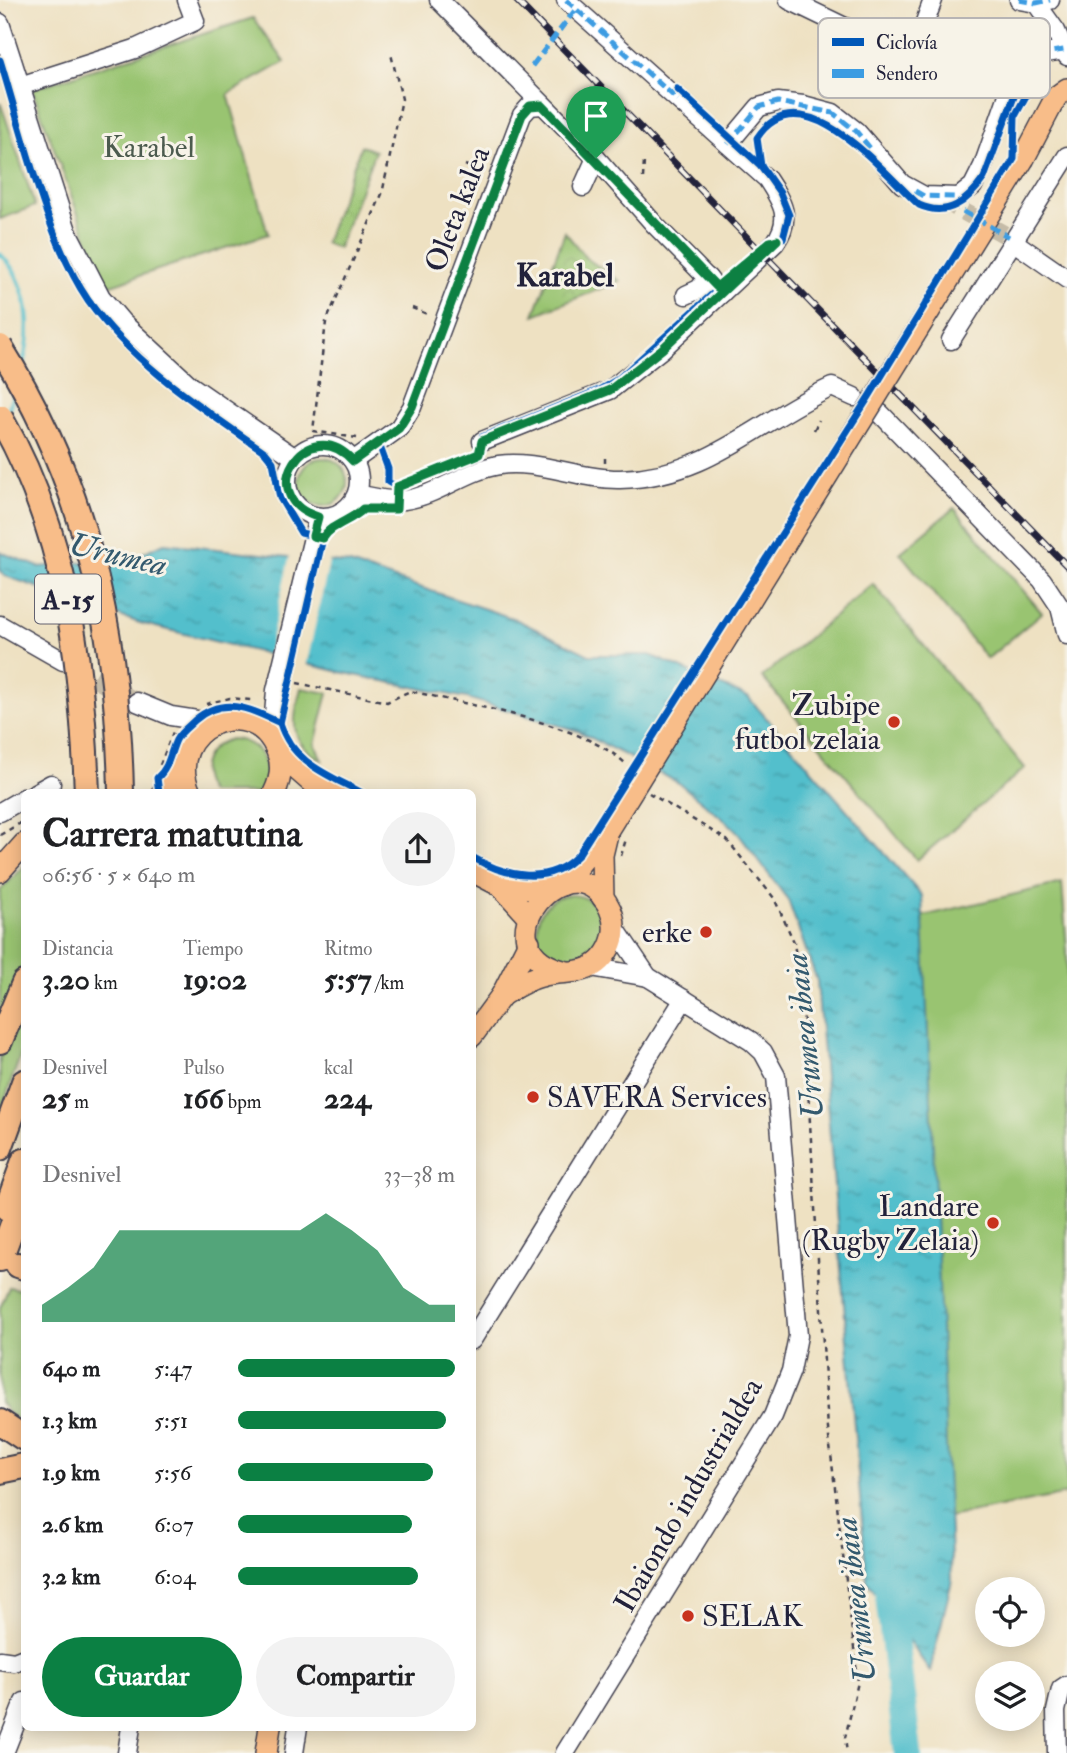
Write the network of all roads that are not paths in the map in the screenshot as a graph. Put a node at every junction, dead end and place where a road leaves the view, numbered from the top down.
1 (187, 0) edge
2 (439, 0) edge
3 (566, 0) edge
4 (789, 0) edge
5 (933, 0) edge
6 (1034, 1) edge
7 (826, 18) edge
8 (926, 18) edge
9 (1046, 18) edge
10 (0, 23) edge
11 (1050, 23) edge
12 (1065, 53) edge
13 (1067, 74) edge
14 (20, 86) junction
15 (1062, 93) edge
16 (1007, 98) edge
17 (542, 105) junction
18 (728, 144) junction
19 (1067, 156) edge
20 (596, 158) junction
21 (583, 187) dead end
22 (1014, 243) junction
23 (708, 278) junction
24 (1067, 279) edge
25 (722, 293) junction
26 (686, 295) dead end
27 (951, 340) dead end
28 (0, 347) edge
29 (854, 397) dead end
30 (880, 413) dead end
31 (0, 417) edge
32 (482, 441) dead end
33 (295, 458) junction
34 (353, 461) junction
35 (357, 494) junction
36 (318, 517) junction
37 (0, 625) edge
38 (1067, 635) edge
39 (63, 661) tunnel mouth
40 (282, 691) junction
41 (137, 702) tunnel mouth
42 (84, 704) junction
43 (253, 712) junction
44 (190, 724) junction
45 (275, 747) junction
46 (184, 766) junction
47 (160, 780) edge
48 (310, 781) junction
49 (78, 789) edge
50 (88, 789) edge
51 (121, 789) edge
52 (189, 789) edge
53 (275, 789) edge
54 (291, 789) edge
55 (330, 789) edge
56 (21, 801) edge
57 (0, 812) edge
58 (607, 831) junction
59 (21, 844) edge
60 (21, 846) edge
61 (0, 855) edge
62 (0, 871) edge
63 (476, 873) edge
64 (501, 886) junction
65 (557, 887) junction
66 (603, 898) junction
67 (528, 916) junction
68 (615, 928) junction
69 (529, 942) junction
70 (591, 967) junction
71 (567, 972) junction
72 (648, 977) junction
73 (21, 990) edge
74 (502, 995) junction
75 (684, 999) junction
76 (476, 1031) edge
77 (0, 1041) edge
78 (21, 1090) edge
79 (0, 1148) edge
80 (21, 1180) edge
81 (21, 1206) edge
82 (10, 1251) edge
83 (476, 1334) edge
84 (0, 1422) edge
85 (21, 1436) edge
86 (21, 1467) edge
87 (0, 1471) edge
88 (21, 1659) edge
89 (0, 1660) edge
90 (1067, 1685) edge
91 (21, 1710) edge
92 (130, 1731) edge
93 (269, 1731) edge
94 (297, 1731) edge
95 (4, 1753) edge
96 (127, 1753) edge
97 (266, 1753) edge
98 (294, 1753) edge
99 (565, 1753) edge
100 (1057, 1753) edge

1 - 14 street
2 - 17 street
3 - 18 street
4 - 7 street
5 - 8 street
6 - 9 street
10 - 14 street
11 - 12 street
13 - 15 street
14 - 33 street
15 - 58 main road, bridge
16 - 18 street
17 - 20 street
17 - 34 street, Oleta kalea
18 - 25 street
19 - 22 street
20 - 21 street
20 - 23 street
22 - 24 street
22 - 27 street
23 - 25 street
23 - 26 street
25 - 32 street
28 - 51 highway, A-15, bridge
29 - 35 street
30 - 38 street
31 - 42 highway, A-15, bridge
33 - 34 street
33 - 36 street
34 - 35 street
35 - 36 street
36 - 40 street
37 - 39 street
40 - 43 street
40 - 45 street
41 - 44 street
42 - 49 highway, bridge
42 - 50 highway, A-15, bridge
43 - 44 main road
43 - 45 main road
44 - 46 main road
45 - 48 main road
45 - 53 main road
46 - 47 main road
46 - 52 main road
48 - 54 main road
48 - 55 main road
56 - 57 street
58 - 65 main road
58 - 66 main road
59 - 61 main road
60 - 62 main road
63 - 64 main road
64 - 65 main road
64 - 67 main road
65 - 66 main road
65 - 67 main road
66 - 68 main road
67 - 69 main road
68 - 70 main road
68 - 72 street
69 - 71 main road
69 - 74 main road
70 - 71 main road
70 - 72 street
71 - 74 main road
72 - 75 street, Ibaiondo industrialdea
73 - 77 highway
74 - 76 main road
75 - 83 street
75 - 99 street, Ibaiondo industrialdea
78 - 79 highway
80 - 82 highway
81 - 82 highway
84 - 85 highway
86 - 87 highway
88 - 89 street
90 - 100 street
91 - 95 street
92 - 96 street
93 - 97 main road
94 - 98 street

